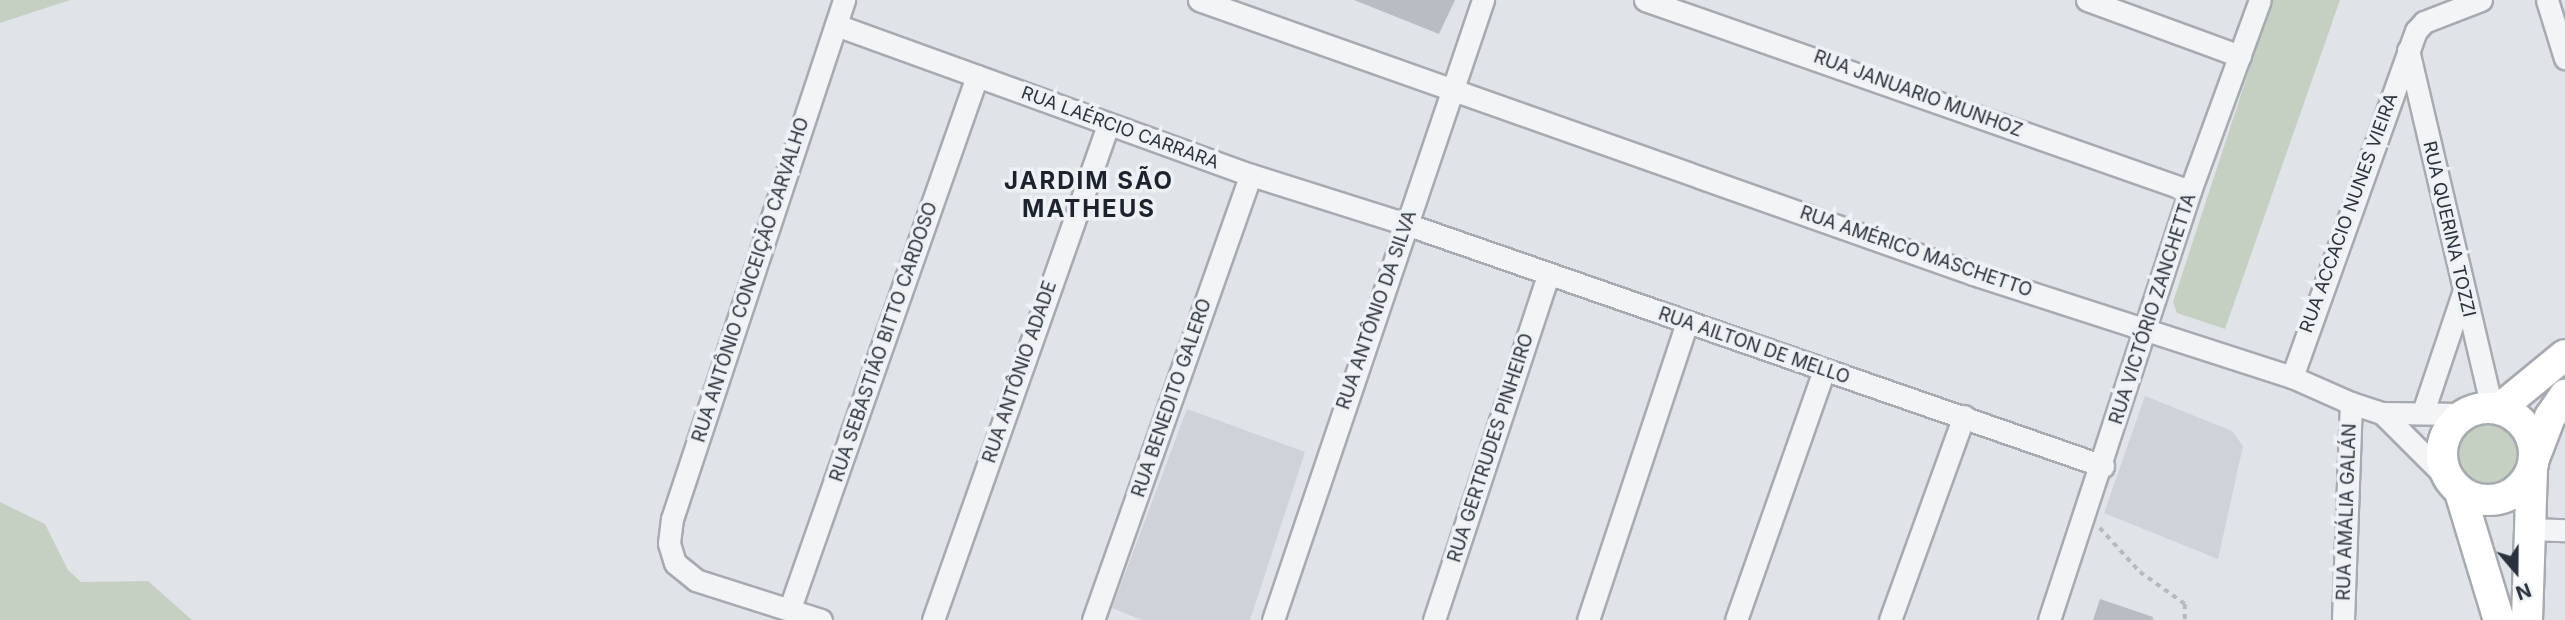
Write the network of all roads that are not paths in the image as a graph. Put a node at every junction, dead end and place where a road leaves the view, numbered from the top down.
1 (844, 0) edge
2 (1199, 0) edge
3 (1483, 0) edge
4 (1645, 0) edge
5 (2087, 0) edge
6 (2260, 0) edge
7 (2481, 0) edge
8 (2547, 0) edge
9 (836, 25) junction
10 (2408, 50) junction
11 (2240, 56) junction
12 (2565, 58) edge
13 (977, 76) junction
14 (1451, 88) junction
15 (1108, 125) junction
16 (1251, 175) junction
17 (2190, 191) junction
18 (1406, 224) junction
19 (1548, 276) junction
20 (2463, 293) junction
21 (1687, 323) junction
22 (2146, 328) junction
23 (2565, 355) edge
24 (1824, 370) junction
25 (2292, 377) junction
26 (2565, 396) edge
27 (2351, 403) junction
28 (2485, 410) junction
29 (2423, 412) junction
30 (2382, 413) junction
31 (1964, 416) junction
32 (2533, 463) junction
33 (2103, 466) junction
34 (2455, 487) junction
35 (2528, 529) junction
36 (2565, 530) edge
37 (790, 608) junction
38 (821, 620) edge
39 (933, 620) edge
40 (1093, 620) edge
41 (1273, 620) edge
42 (1434, 620) edge
43 (1588, 620) edge
44 (1736, 620) edge
45 (1890, 620) edge
46 (2049, 620) edge
47 (2343, 620) edge
48 (2499, 620) edge
49 (2527, 620) edge

1 - 9 street, RUA ANTÔNIO CONCEIÇÃO CARVALHO
2 - 14 street, RUA AMÉRICO MASCHETTO
3 - 14 street, RUA ANTÔNIO DA SILVA
4 - 17 street, RUA JANUARIO MUNHOZ
5 - 11 street
6 - 11 street, RUA VICTÓRIO ZANCHETTA
7 - 10 street, RUA ACCACIO NUNES VIEIRA
8 - 12 street
9 - 13 street, RUA LAÉRCIO CARRARA
9 - 37 street, RUA ANTÔNIO CONCEIÇÃO CARVALHO
10 - 20 street, RUA QUERINA TOZZI
10 - 25 street, RUA ACCACIO NUNES VIEIRA
11 - 17 street, RUA VICTÓRIO ZANCHETTA
13 - 15 street, RUA LAÉRCIO CARRARA
13 - 37 street, RUA SEBASTIÃO BITTO CARDOSO
14 - 18 street, RUA ANTÔNIO DA SILVA
14 - 22 street, RUA AMÉRICO MASCHETTO
15 - 16 street, RUA LAÉRCIO CARRARA
15 - 39 street, RUA ANTÔNIO ADADE
16 - 18 street, RUA LAÉRCIO CARRARA
16 - 40 street, RUA BENEDITO GALERO
17 - 22 street, RUA VICTÓRIO ZANCHETTA
18 - 19 street, RUA AILTON DE MELLO
18 - 41 street, RUA ANTÔNIO DA SILVA
19 - 21 street, RUA AILTON DE MELLO
19 - 42 street, RUA GERTRUDES PINHEIRO
20 - 28 street, RUA QUERINA TOZZI
20 - 29 street
21 - 24 street, RUA AILTON DE MELLO
21 - 43 street
22 - 25 street, RUA AMÉRICO MASCHETTO
22 - 33 street, RUA VICTÓRIO ZANCHETTA
23 - 28 street
24 - 31 street, RUA AILTON DE MELLO
24 - 44 street
25 - 27 street, RUA AMÉRICO MASCHETTO
26 - 32 street
27 - 30 street, RUA AMÉRICO MASCHETTO
27 - 47 street, RUA AMÁLIA GALÁN
28 - 29 street, RUA AMÉRICO MASCHETTO
28 - 32 street
28 - 34 street
29 - 30 street, RUA AMÉRICO MASCHETTO
30 - 34 street, RUA AMÉRICO MASCHETTO
31 - 33 street, RUA AILTON DE MELLO
31 - 45 street
32 - 34 street
32 - 35 street
33 - 46 street, RUA VICTÓRIO ZANCHETTA
34 - 48 street
35 - 36 street
35 - 49 street
37 - 38 street

